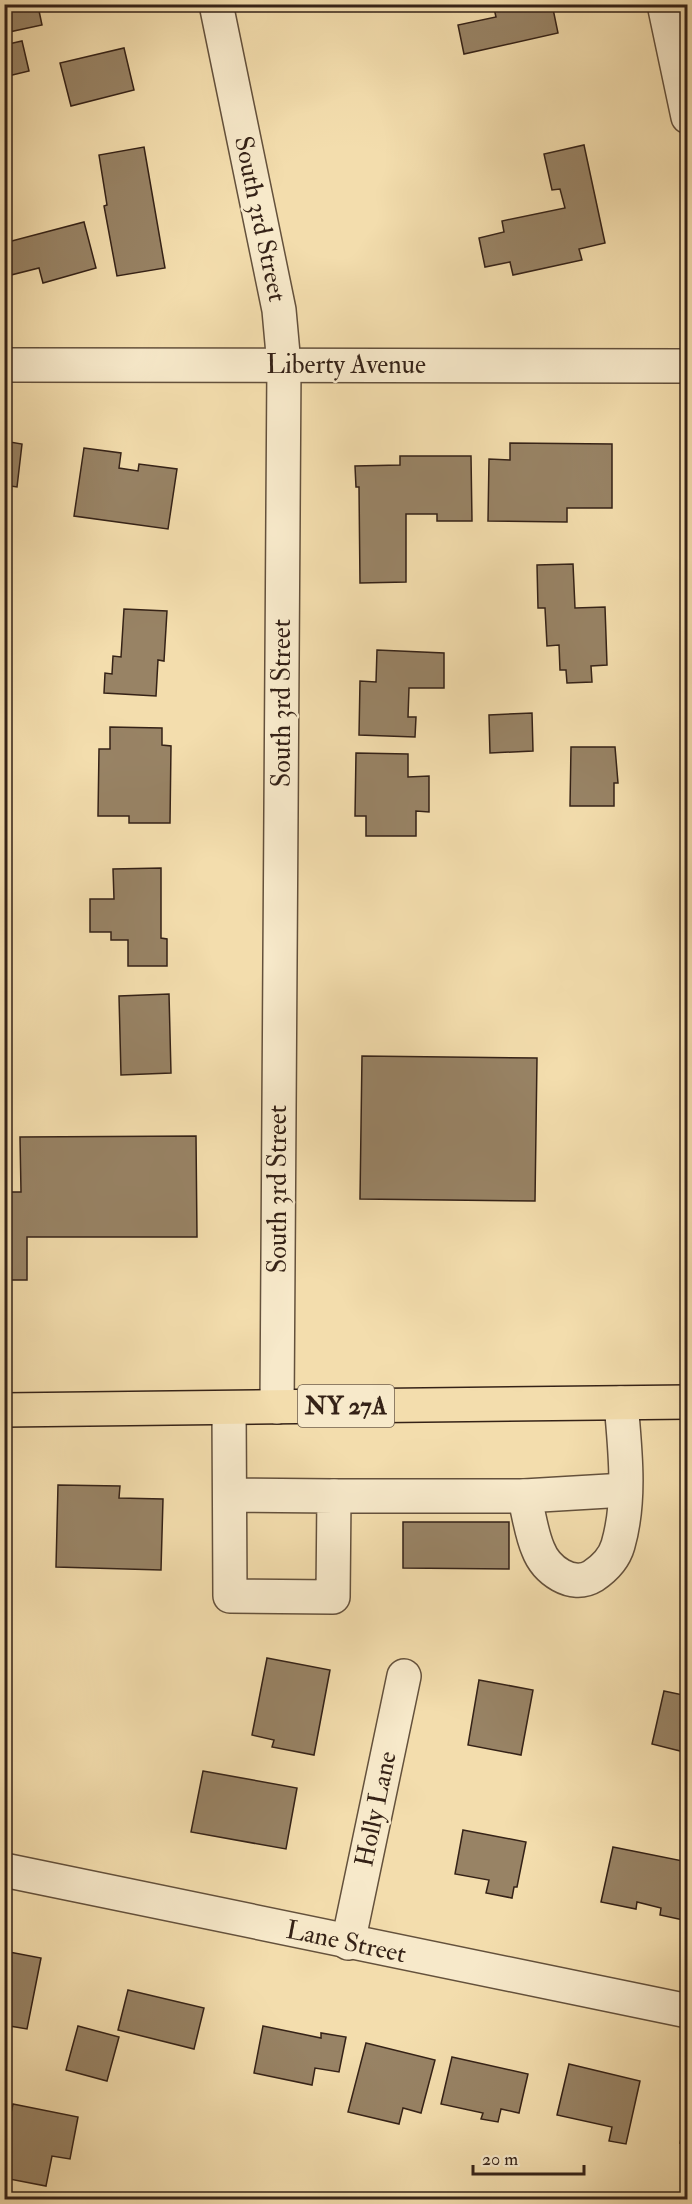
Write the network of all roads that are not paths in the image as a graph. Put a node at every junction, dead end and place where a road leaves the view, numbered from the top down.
1 (216, 4) edge
2 (664, 4) edge
3 (687, 117) edge
4 (4, 365) edge
5 (284, 365) junction
6 (687, 366) edge
7 (687, 1402) edge
8 (621, 1403) junction
9 (277, 1407) junction
10 (229, 1408) junction
11 (4, 1410) edge
12 (625, 1490) junction
13 (230, 1495) junction
14 (334, 1496) junction
15 (524, 1496) junction
16 (404, 1676) dead end
17 (4, 1870) edge
18 (348, 1943) junction
19 (687, 2011) edge

1 - 5 street, South 3rd Street
2 - 3 street
4 - 5 street, Liberty Avenue
5 - 6 street, Liberty Avenue
5 - 9 street, South 3rd Street
7 - 8 main road, NY 27A
8 - 9 main road, NY 27A
8 - 12 street
9 - 10 main road, NY 27A
10 - 11 main road, NY 27A
10 - 13 street
12 - 15 street
12 - 15 street
13 - 14 street
13 - 14 street
14 - 15 street
16 - 18 street, Holly Lane
17 - 18 street, Lane Street
18 - 19 street, Lane Street

